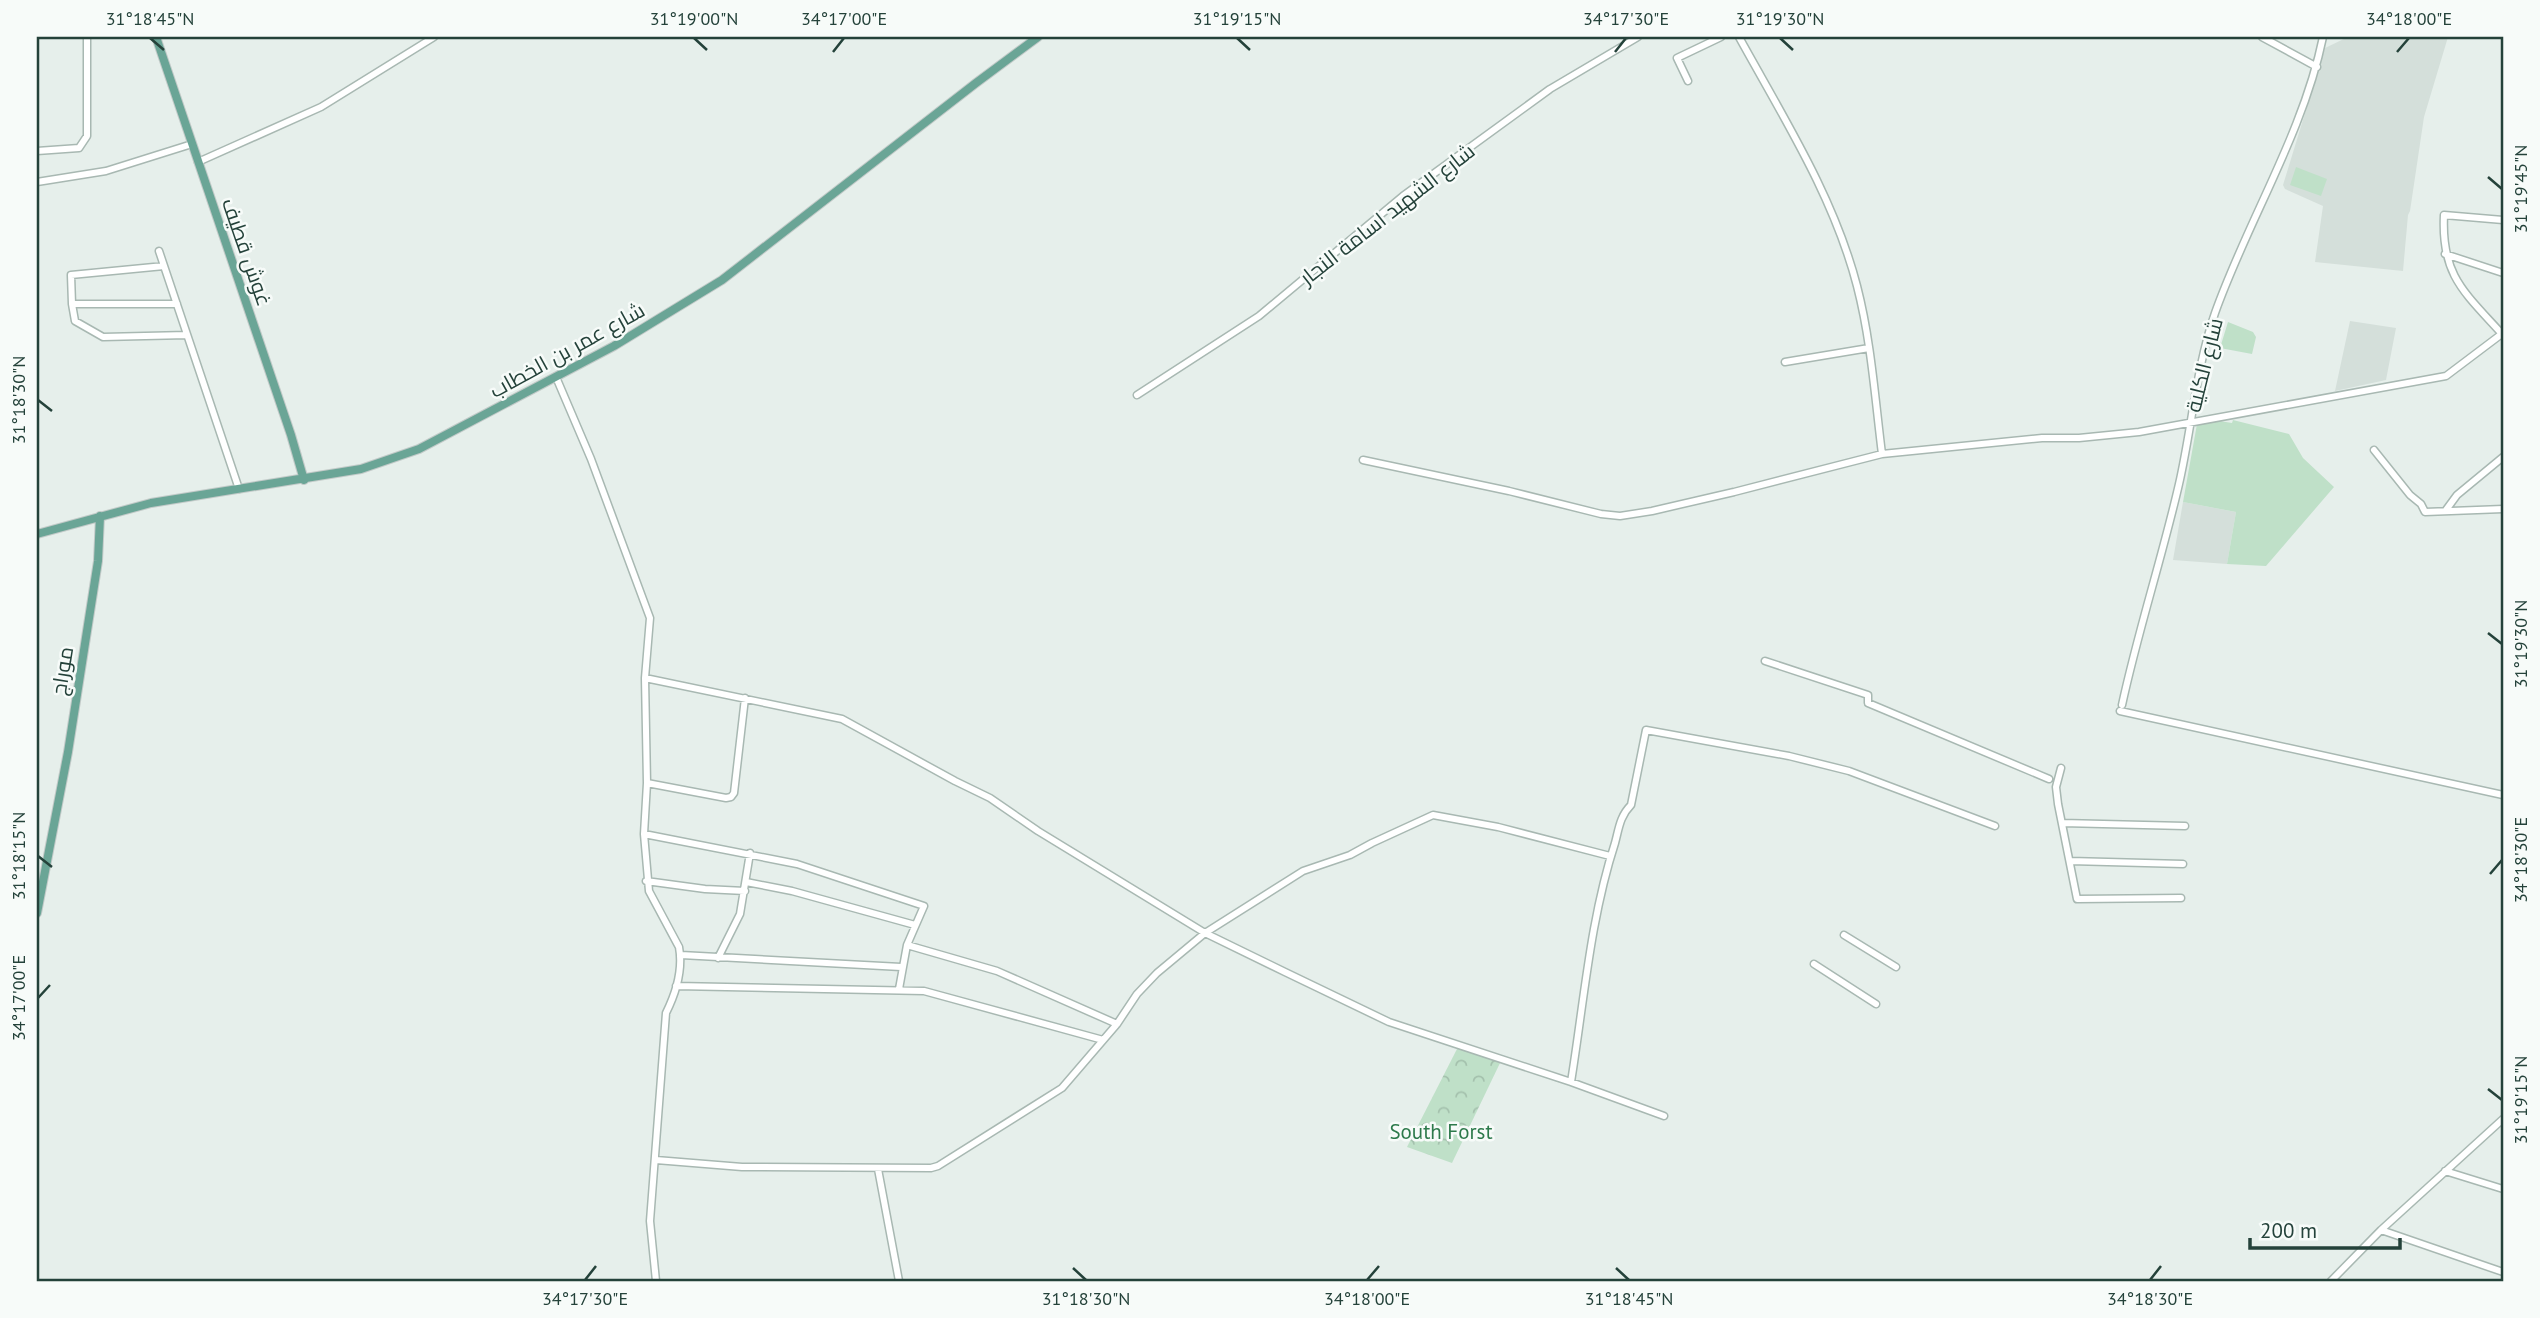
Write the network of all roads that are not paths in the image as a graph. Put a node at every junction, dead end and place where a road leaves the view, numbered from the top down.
1 (86, 37) edge
2 (156, 37) edge
3 (434, 37) edge
4 (1038, 37) edge
5 (1638, 37) edge
6 (1721, 37) edge
7 (1739, 37) edge
8 (2262, 37) edge
9 (2323, 37) edge
10 (2317, 67) junction
11 (1688, 81) dead end
12 (192, 144) junction
13 (37, 151) edge
14 (198, 162) junction
15 (37, 183) edge
16 (2503, 220) edge
17 (159, 251) dead end
18 (2445, 254) junction
19 (164, 266) junction
20 (2503, 273) edge
21 (72, 304) junction
22 (177, 304) junction
23 (2502, 333) edge
24 (187, 335) junction
25 (1869, 348) junction
26 (1785, 362) dead end
27 (556, 377) junction
28 (1138, 395) dead end
29 (2190, 422) junction
30 (2374, 450) dead end
31 (1882, 454) junction
32 (2503, 457) edge
33 (1363, 460) dead end
34 (304, 480) junction
35 (239, 489) junction
36 (2503, 509) edge
37 (2446, 510) junction
38 (100, 516) junction
39 (37, 534) edge
40 (1765, 661) dead end
41 (645, 678) junction
42 (745, 698) junction
43 (2061, 768) dead end
44 (2049, 779) dead end
45 (647, 783) junction
46 (2503, 794) edge
47 (2062, 823) junction
48 (2185, 825) dead end
49 (1995, 826) dead end
50 (644, 834) junction
51 (750, 853) junction
52 (1610, 856) junction
53 (2070, 861) junction
54 (2183, 864) dead end
55 (646, 881) junction
56 (746, 882) junction
57 (745, 891) junction
58 (2181, 898) dead end
59 (37, 913) edge
60 (915, 925) junction
61 (1205, 933) junction
62 (1844, 935) dead end
63 (907, 944) junction
64 (681, 955) junction
65 (718, 958) junction
66 (1814, 964) dead end
67 (901, 967) junction
68 (1896, 967) dead end
69 (676, 986) junction
70 (899, 989) junction
71 (1876, 1004) dead end
72 (1117, 1024) junction
73 (1103, 1040) junction
74 (1571, 1082) junction
75 (1664, 1116) dead end
76 (2503, 1119) edge
77 (656, 1160) junction
78 (878, 1169) junction
79 (2445, 1171) junction
80 (2503, 1189) edge
81 (2381, 1230) junction
82 (2503, 1272) edge
83 (656, 1281) edge
84 (899, 1281) edge
85 (2331, 1281) edge

1 - 13 street
2 - 12 main road, غوش قطيف
3 - 14 street
4 - 27 main road, شارع عمر بن الخطاب
5 - 28 street, شارع الشهيد اسامة النجار
6 - 11 street
7 - 25 street
8 - 10 street
9 - 10 street, شارع الكلية
10 - 29 street, شارع الكلية
12 - 14 main road, غوش قطيف
12 - 15 street
14 - 34 main road, غوش قطيف
16 - 18 street
17 - 19 street
18 - 20 street
18 - 23 street
19 - 21 street
19 - 22 street
21 - 22 street
21 - 24 street
22 - 24 street
23 - 29 street
24 - 35 street
25 - 26 street
25 - 31 street
27 - 34 main road, شارع عمر بن الخطاب
27 - 41 street
29 - 31 street
29 - 46 street, شارع الكلية
30 - 37 street
31 - 33 street
32 - 37 street
34 - 35 main road, شارع عمر بن الخطاب
35 - 38 main road, شارع عمر بن الخطاب
36 - 37 street
38 - 39 main road, شارع عمر بن الخطاب
38 - 59 main road, موراج
40 - 44 street
41 - 42 street
41 - 45 street
42 - 45 street
42 - 61 street
43 - 47 street
45 - 50 street
47 - 48 street
47 - 53 street
49 - 52 street
50 - 51 street
50 - 55 street
51 - 56 street
51 - 60 street
52 - 61 street
52 - 74 street
53 - 54 street
53 - 58 street
55 - 57 street
55 - 64 street
56 - 57 street
56 - 60 street
57 - 65 street
60 - 63 street
61 - 72 street
61 - 74 street
62 - 68 street
63 - 67 street
63 - 72 street
64 - 65 street
64 - 69 street
65 - 67 street
66 - 71 street
67 - 70 street
69 - 70 street
69 - 77 street
70 - 73 street
72 - 73 street
73 - 78 street
74 - 75 street
76 - 79 street
77 - 78 street
77 - 83 street
78 - 84 street
79 - 80 street
79 - 81 street
81 - 82 street
81 - 85 street

